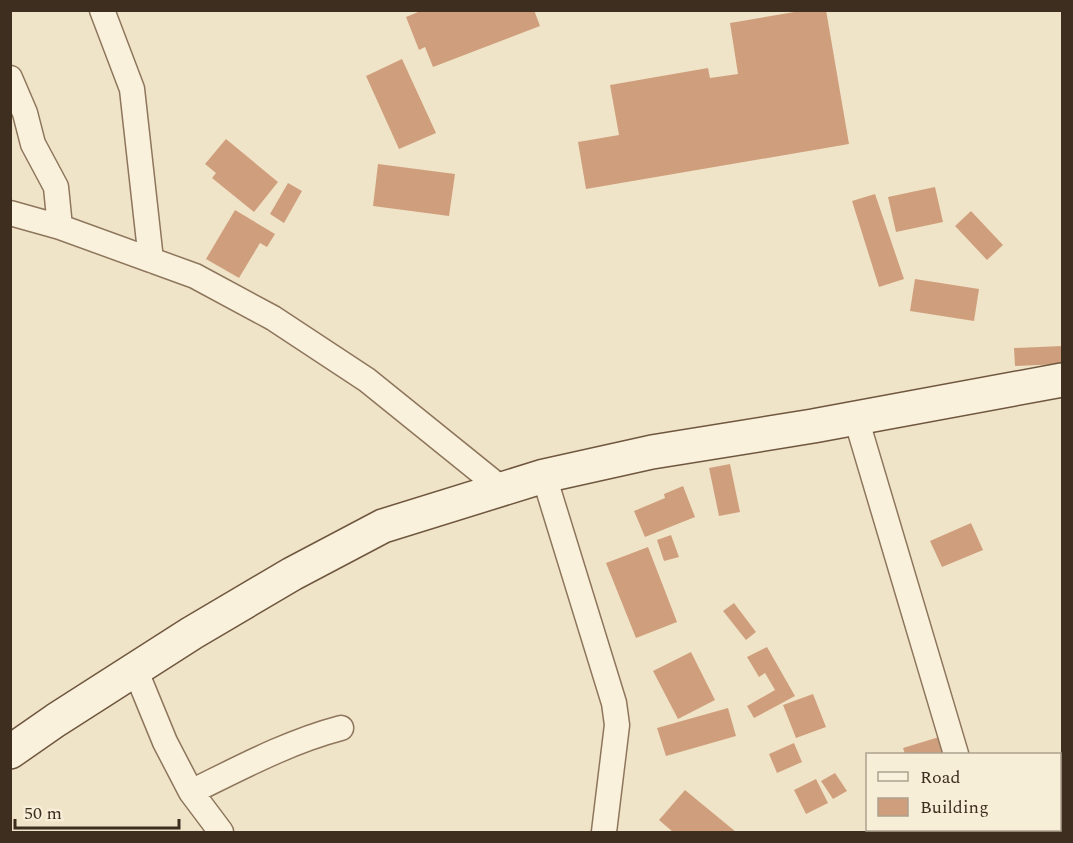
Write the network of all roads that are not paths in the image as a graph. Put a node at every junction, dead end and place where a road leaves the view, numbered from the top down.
1 (102, 10) edge
2 (10, 78) edge
3 (10, 213) edge
4 (60, 227) junction
5 (151, 260) junction
6 (1062, 380) edge
7 (856, 418) junction
8 (544, 476) junction
9 (502, 489) junction
10 (135, 669) junction
11 (341, 728) dead end
12 (10, 752) edge
13 (956, 753) edge
14 (191, 792) junction
15 (221, 832) edge
16 (604, 832) edge

1 - 5 street
2 - 4 street
3 - 4 street
4 - 5 street
5 - 9 street
6 - 7 street
7 - 8 street
7 - 13 street
8 - 9 street
8 - 16 street
9 - 10 street
10 - 12 street
10 - 14 street
11 - 14 street
14 - 15 street

